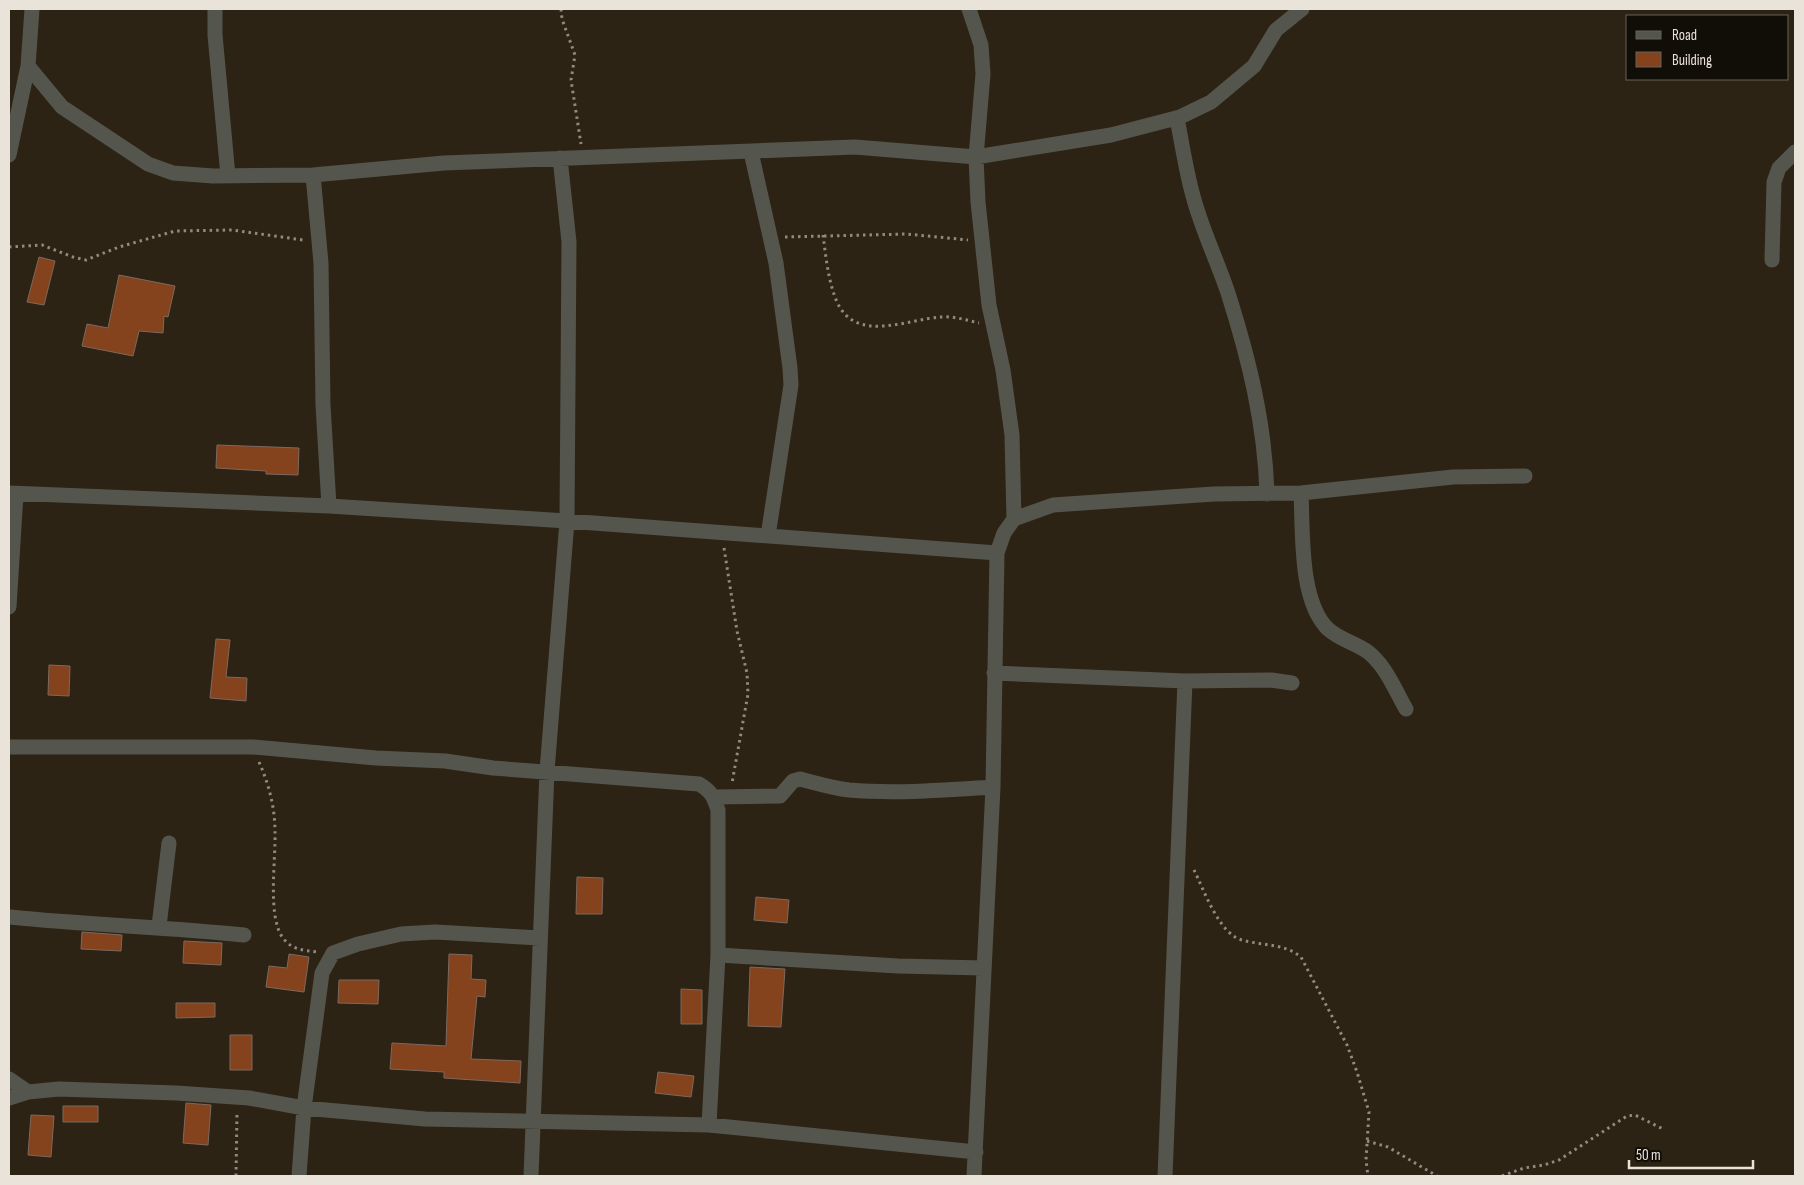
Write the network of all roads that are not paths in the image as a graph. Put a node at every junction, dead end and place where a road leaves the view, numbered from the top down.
1 (32, 9) edge
2 (215, 9) edge
3 (969, 9) edge
4 (1302, 9) edge
5 (28, 66) junction
6 (1177, 118) junction
7 (751, 152) junction
8 (1795, 152) edge
9 (9, 155) edge
10 (560, 158) junction
11 (976, 158) junction
12 (312, 175) junction
13 (228, 176) junction
14 (1772, 260) dead end
15 (1526, 476) dead end
16 (1301, 493) junction
17 (13, 494) edge
18 (1267, 494) junction
19 (329, 506) junction
20 (1014, 519) junction
21 (567, 521) junction
22 (768, 536) junction
23 (997, 553) junction
24 (9, 607) edge
25 (994, 673) junction
26 (1184, 681) junction
27 (1292, 683) dead end
28 (1406, 709) dead end
29 (9, 747) edge
30 (547, 770) junction
31 (993, 787) junction
32 (722, 797) junction
33 (169, 843) dead end
34 (9, 914) edge
35 (159, 926) junction
36 (244, 935) dead end
37 (540, 938) junction
38 (718, 955) junction
39 (984, 968) junction
40 (9, 1079) edge
41 (28, 1092) junction
42 (9, 1098) edge
43 (304, 1108) junction
44 (533, 1122) junction
45 (709, 1125) junction
46 (976, 1152) junction
47 (299, 1176) edge
48 (531, 1176) edge
49 (974, 1176) edge
50 (1165, 1176) edge

1 - 5 street
2 - 13 street
3 - 11 street
4 - 6 street
5 - 9 street
5 - 13 street
6 - 11 street
6 - 18 street
7 - 10 street
7 - 11 street
7 - 22 street
8 - 14 street
10 - 12 street
10 - 21 street
11 - 20 street
12 - 13 street
12 - 19 street
15 - 16 street
16 - 18 street
16 - 28 street
17 - 19 street
17 - 24 street
18 - 20 street
19 - 21 street
20 - 23 street
21 - 22 street
21 - 30 street
22 - 23 street
23 - 25 street
25 - 26 street
25 - 31 street
26 - 27 street
26 - 50 street
29 - 30 street
30 - 32 street
30 - 37 street
31 - 32 street
31 - 39 street
32 - 38 street
33 - 35 street
34 - 35 street
35 - 36 street
37 - 43 street
37 - 44 street
38 - 39 street
38 - 45 street
39 - 46 street
40 - 41 street
41 - 42 street
41 - 43 street
43 - 44 street
43 - 47 street
44 - 45 street
44 - 48 street
45 - 46 street
46 - 49 street

